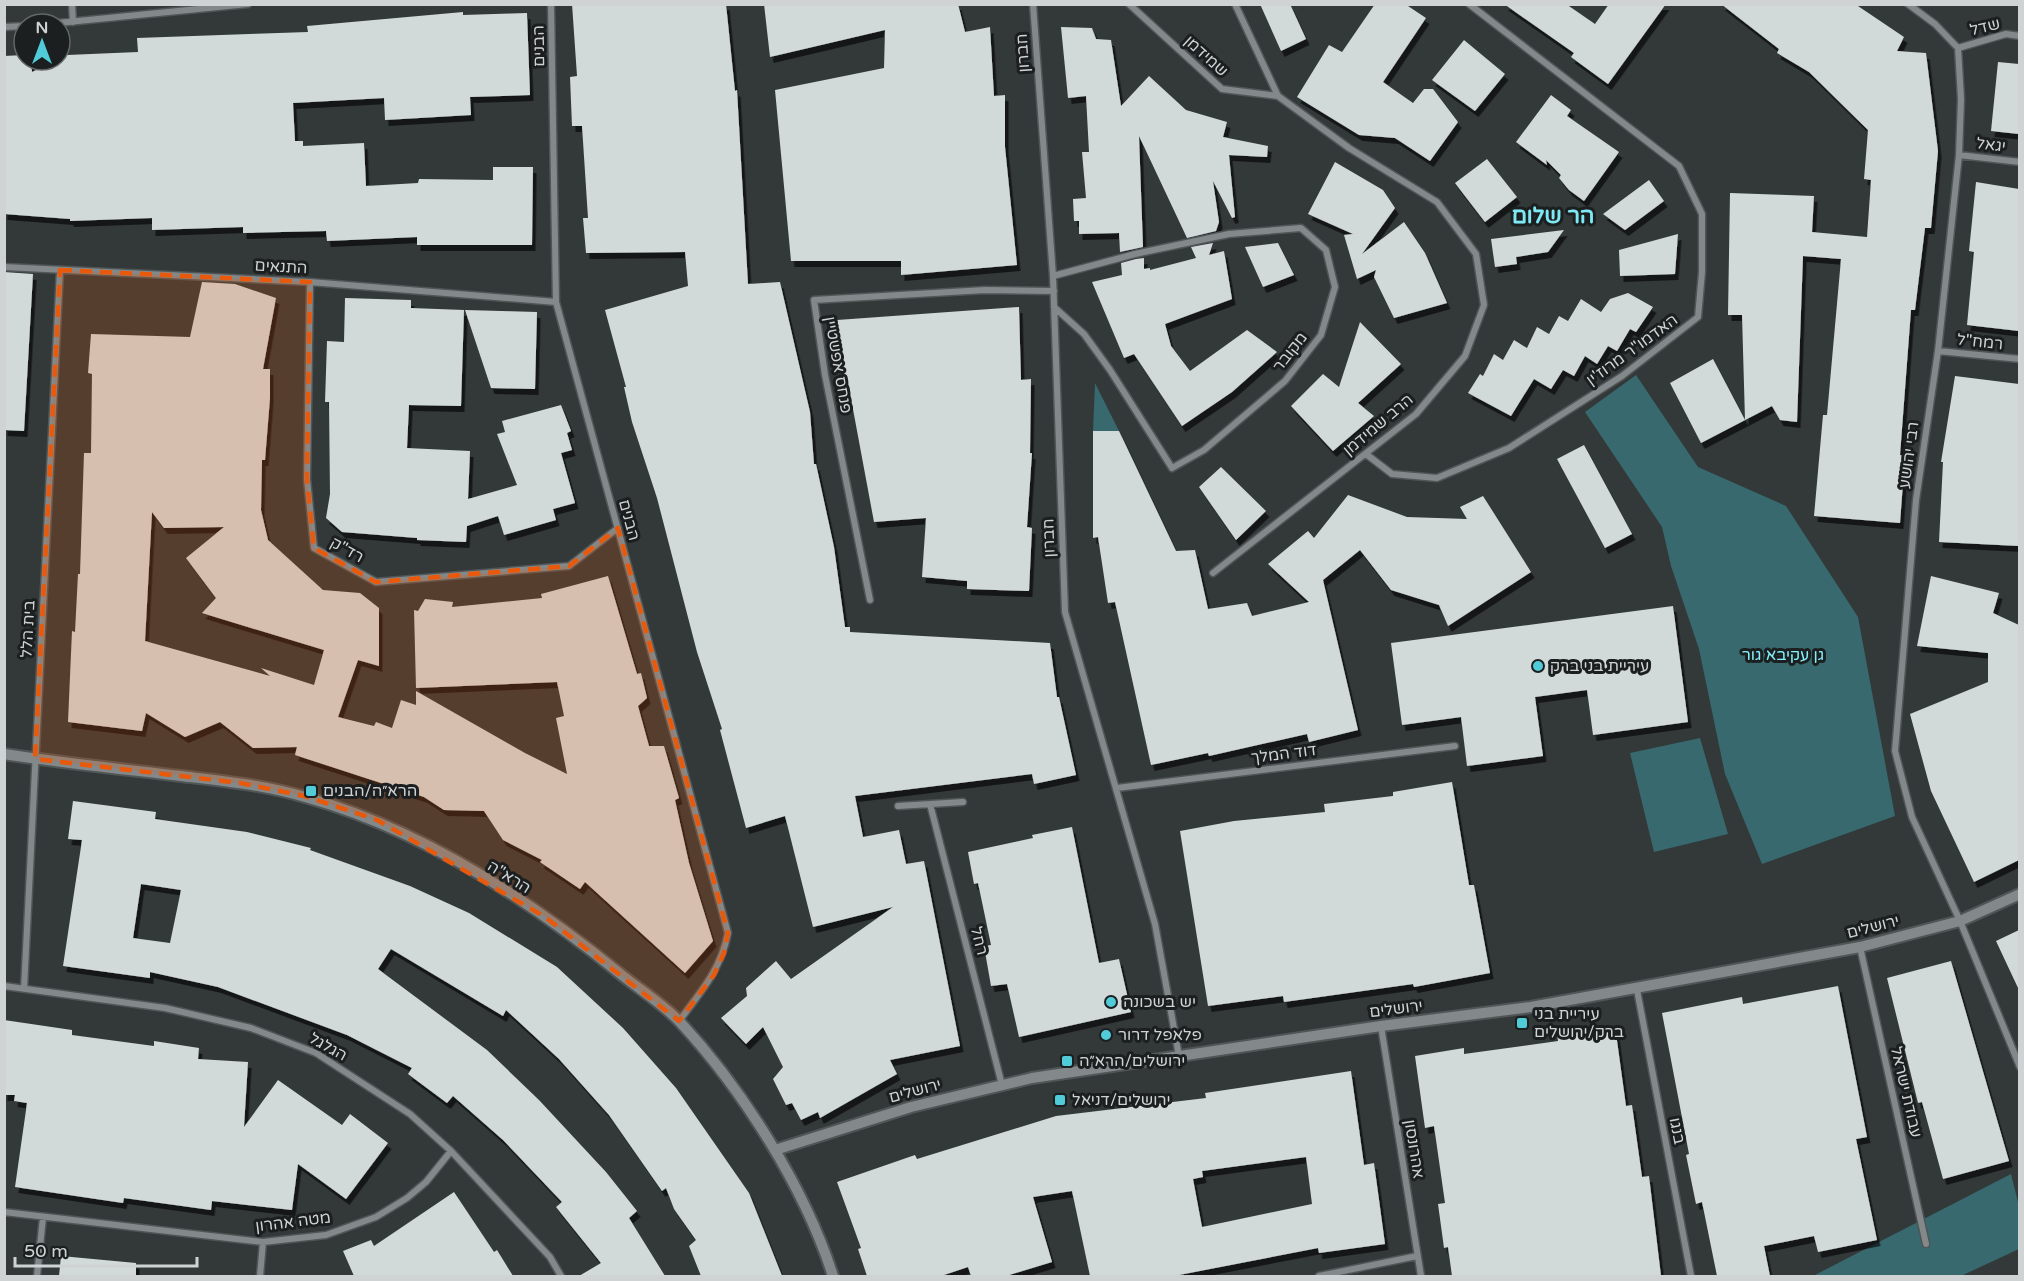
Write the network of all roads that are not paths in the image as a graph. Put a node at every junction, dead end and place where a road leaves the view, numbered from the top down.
1 (72, 4) edge
2 (248, 4) edge
3 (551, 4) edge
4 (1033, 4) edge
5 (1130, 4) edge
6 (1235, 4) edge
7 (1469, 4) edge
8 (1908, 4) edge
9 (73, 22) joint
10 (2019, 36) edge
11 (1958, 48) junction
12 (1278, 96) junction
13 (1959, 155) junction
14 (2019, 162) edge
15 (4, 267) edge
16 (60, 270) junction
17 (1053, 276) junction
18 (310, 282) junction
19 (1053, 291) junction
20 (556, 302) junction
21 (1054, 307) junction
22 (1938, 351) junction
23 (2019, 359) edge
24 (1366, 454) junction
25 (618, 528) junction
26 (1213, 573) dead end
27 (870, 600) dead end
28 (1455, 746) dead end
29 (4, 754) edge
30 (35, 759) junction
31 (1117, 788) junction
32 (963, 802) dead end
33 (930, 804) junction
34 (898, 806) dead end
35 (2019, 894) edge
36 (1960, 921) junction
37 (1860, 947) junction
38 (4, 986) edge
39 (24, 989) junction
40 (1637, 990) junction
41 (679, 1021) junction
42 (1381, 1026) junction
43 (1179, 1056) junction
44 (2019, 1067) edge
45 (1002, 1084) junction
46 (775, 1150) junction
47 (451, 1151) junction
48 (4, 1212) edge
49 (43, 1216) junction
50 (263, 1242) junction
51 (1926, 1244) dead end
52 (1417, 1256) junction
53 (37, 1276) edge
54 (260, 1276) edge
55 (561, 1276) edge
56 (833, 1276) edge
57 (1319, 1276) edge
58 (1421, 1276) edge
59 (1691, 1276) edge

1 - 9 street
2 - 9 street
3 - 20 street, הבנים
4 - 17 street, חברון
5 - 12 street, שמידמן
6 - 12 street
7 - 24 street, האדמו"ר מרוז'ין
8 - 11 street
10 - 11 street, שדל
11 - 13 street, רבי יהושע
12 - 24 street, הרב שמידמן
13 - 14 street, יגאל
13 - 22 street, רבי יהושע
15 - 16 street, התנאים
16 - 18 street, התנאים
16 - 30 street, בית הלל
17 - 19 street, חברון
17 - 21 street, מקובר
18 - 20 street, התנאים
18 - 25 street, רד"ק
19 - 21 street, חברון
19 - 27 street, פנחס אפשטיין
20 - 25 street, הבנים
21 - 31 street, חברון
22 - 23 street, רמח"ל
22 - 36 street, רבי יהושע
24 - 26 street, הרב שמידמן
25 - 41 street, הבנים
28 - 31 street, דוד המלך
29 - 30 street, הרא"ה
30 - 39 street, בית הלל
30 - 41 street, הרא"ה
31 - 43 street, חברון
32 - 33 street
33 - 34 street
33 - 45 street, רחל
35 - 36 street, ירושלים
36 - 37 street, ירושלים
36 - 44 street, רבי יהושע
37 - 40 street, ירושלים
37 - 51 street, עבודת ישראל
38 - 39 street, הגלגל
39 - 47 street, הגלגל
40 - 42 street, ירושלים
40 - 59 street, בנגו
41 - 46 street, הרא"ה
42 - 43 street, ירושלים
42 - 52 street, אהרונסון
43 - 45 street, ירושלים
45 - 46 street, ירושלים
46 - 56 street, הרא"ה
47 - 50 street, מטה אהרון
47 - 55 street, הגלגל
48 - 49 street, מטה אהרון
49 - 50 street, מטה אהרון
49 - 53 street
50 - 54 street
52 - 57 street
52 - 58 street, אהרונסון

